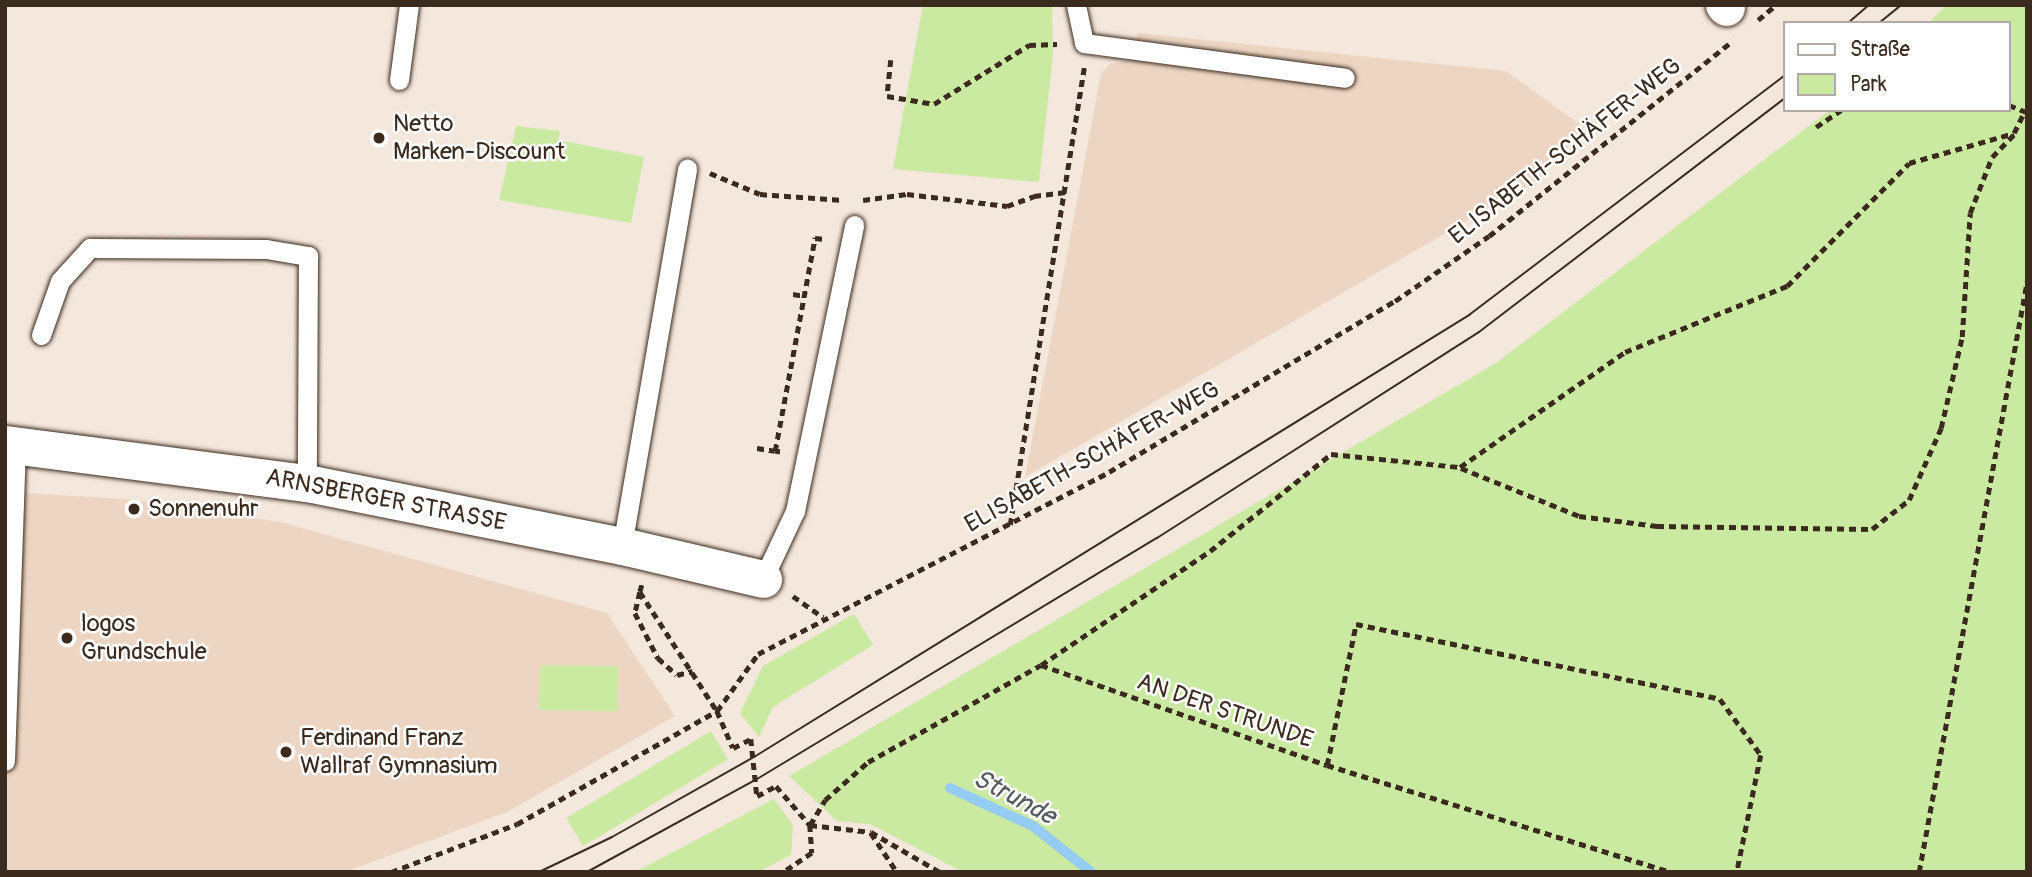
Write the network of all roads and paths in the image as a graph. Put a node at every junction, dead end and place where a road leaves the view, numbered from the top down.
1 (409, 5) edge
2 (1076, 5) edge
3 (1776, 5) edge
4 (1736, 18) edge
5 (1084, 43) junction
6 (891, 60) dead end
7 (1345, 78) dead end
8 (399, 80) dead end
9 (1838, 112) edge
10 (2026, 112) edge
11 (1816, 127) dead end
12 (2014, 134) junction
13 (687, 169) joint
14 (1066, 192) junction
15 (854, 225) dead end
16 (2027, 281) edge
17 (793, 294) dead end
18 (804, 296) dead end
19 (41, 335) dead end
20 (11, 444) edge
21 (757, 448) dead end
22 (775, 451) dead end
23 (1460, 467) junction
24 (307, 484) junction
25 (1010, 526) junction
26 (622, 546) junction
27 (763, 579) joint
28 (640, 592) dead end
29 (651, 609) dead end
30 (1041, 665) junction
31 (692, 671) junction
32 (717, 711) junction
33 (5, 761) edge
34 (1327, 765) junction
35 (810, 825) junction
36 (871, 832) junction
37 (391, 872) edge
38 (784, 872) edge
39 (897, 872) edge
40 (940, 872) edge
41 (1670, 872) edge
42 (1737, 872) edge
43 (1919, 872) edge

1 - 8 lane
2 - 5 lane
3 - 4 path, ELISABETH-SCHÄFER-WEG
4 - 25 path, ELISABETH-SCHÄFER-WEG
5 - 6 path
5 - 7 lane
5 - 14 path
9 - 11 path
10 - 12 path
12 - 23 path
12 - 23 path
13 - 14 path
13 - 26 lane
14 - 25 path
15 - 27 lane
16 - 43 path
17 - 18 path
19 - 24 lane
20 - 24 street, ARNSBERGER STRASSE
20 - 33 lane
21 - 22 path
23 - 30 path
24 - 26 street, ARNSBERGER STRASSE
25 - 32 path, ELISABETH-SCHÄFER-WEG
26 - 27 street, ARNSBERGER STRASSE
28 - 31 path
29 - 31 path
30 - 34 path, AN DER STRUNDE
30 - 35 path
31 - 32 path
32 - 35 path
32 - 37 path, ELISABETH-SCHÄFER-WEG
34 - 41 path, AN DER STRUNDE
34 - 42 path
35 - 36 path
35 - 38 path
36 - 39 path
36 - 40 path

